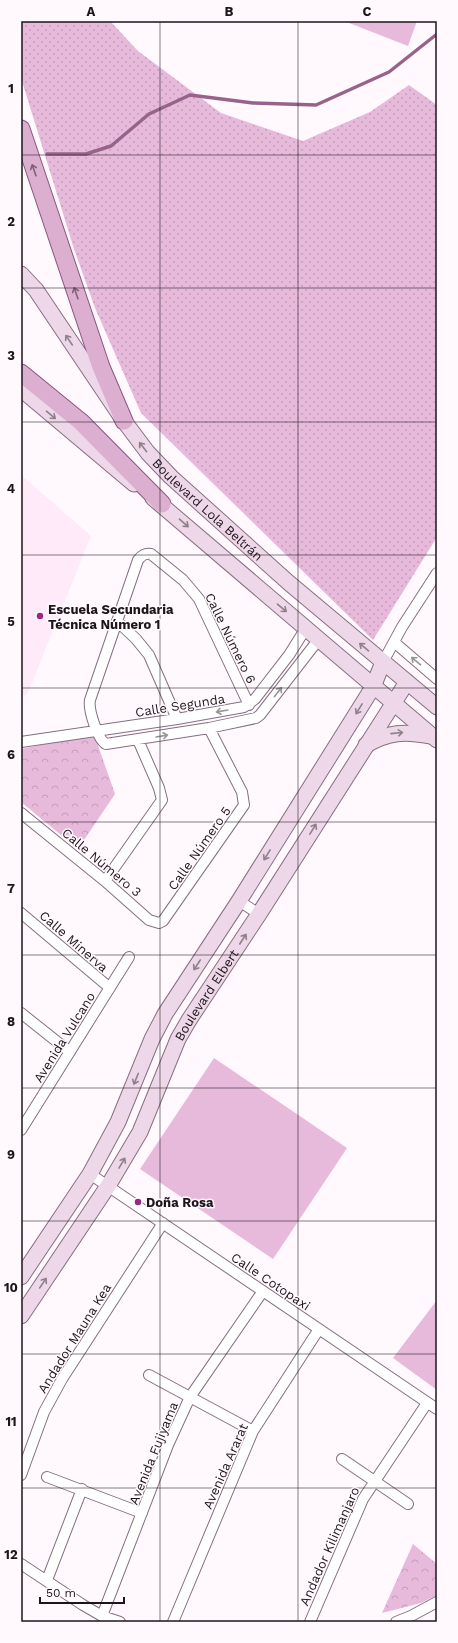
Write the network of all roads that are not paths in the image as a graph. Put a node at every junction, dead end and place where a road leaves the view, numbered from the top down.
1 (21, 129) edge
2 (21, 274) edge
3 (21, 373) edge
4 (21, 390) edge
5 (124, 421) junction
6 (162, 504) junction
7 (437, 573) edge
8 (117, 621) junction
9 (306, 628) junction
10 (319, 639) junction
11 (394, 642) junction
12 (383, 662) junction
13 (437, 679) edge
14 (407, 682) junction
15 (373, 687) junction
16 (392, 704) junction
17 (249, 705) junction
18 (437, 707) edge
19 (177, 719) junction
20 (209, 728) junction
21 (98, 731) junction
22 (435, 738) edge
23 (138, 740) junction
24 (21, 742) edge
25 (365, 746) junction
26 (21, 813) edge
27 (105, 881) junction
28 (239, 901) junction
29 (21, 913) edge
30 (259, 914) junction
31 (167, 917) joint
32 (129, 957) dead end
33 (110, 988) junction
34 (21, 1013) edge
35 (70, 1052) junction
36 (21, 1130) edge
37 (90, 1174) junction
38 (108, 1186) junction
39 (163, 1223) junction
40 (21, 1278) edge
41 (263, 1291) junction
42 (21, 1314) edge
43 (319, 1329) junction
44 (148, 1375) dead end
45 (190, 1397) junction
46 (427, 1403) junction
47 (437, 1409) edge
48 (253, 1431) junction
49 (342, 1459) dead end
50 (21, 1475) edge
51 (47, 1477) dead end
52 (374, 1481) junction
53 (82, 1489) junction
54 (408, 1504) dead end
55 (142, 1513) junction
56 (21, 1564) edge
57 (47, 1580) junction
58 (437, 1602) edge
59 (102, 1616) junction
60 (120, 1622) edge
61 (173, 1622) edge
62 (310, 1622) edge
63 (396, 1622) edge

5 -> 1 main road
5 -> 2 street, Boulevard Lola Beltrán
3 - 6 main road
4 -> 6 street, Boulevard Lola Beltrán
12 -> 5 street, Boulevard Lola Beltrán
6 -> 9 street, Boulevard Lola Beltrán
7 - 11 street
8 - 17 street, Calle Número 6
8 - 19 street
8 - 21 street
9 - 10 street, Boulevard Lola Beltrán
9 - 17 street
10 - 15 street, Boulevard Lola Beltrán
20 -> 10 street, Calle Segunda
11 - 12 street
13 -> 11 street
12 - 14 street, Boulevard Lola Beltrán
12 - 15 street, Boulevard Elbert
14 - 16 street, Boulevard Elbert
14 - 18 street, Boulevard Lola Beltrán
15 - 16 street, Boulevard Lola Beltrán
15 -> 28 street, Boulevard Elbert
16 - 22 street, Boulevard Lola Beltrán
16 - 25 street, Boulevard Elbert
17 -> 19 street, Calle Segunda
19 - 21 street, Calle Segunda
23 -> 20 street, Calle Segunda
20 - 31 street, Calle Número 5
21 - 23 street, Calle Segunda
21 - 24 street, Calle Segunda
25 -> 22 street
23 - 27 street
30 -> 25 street, Boulevard Elbert
26 - 27 street, Calle Número 3
27 - 31 street, Calle Número 3
28 - 30 street
28 -> 37 street, Boulevard Elbert
29 - 33 street, Calle Minerva
38 -> 30 street, Boulevard Elbert
32 - 33 street, Avenida Vulcano
33 - 35 street, Avenida Vulcano
34 - 35 street
35 - 36 street, Avenida Vulcano
37 - 38 street, Calle Cotopaxi
37 - 40 street, Boulevard Elbert
38 - 39 street, Calle Cotopaxi
42 -> 38 street, Boulevard Elbert
39 - 41 street, Calle Cotopaxi
39 - 50 street, Andador Mauna Kea
41 - 43 street, Calle Cotopaxi
41 - 45 street, Avenida Fujiyama
43 - 46 street, Calle Cotopaxi
43 - 48 street, Avenida Ararat
44 - 45 street
45 - 48 street
45 - 55 street, Avenida Fujiyama
46 - 47 street, Calle Cotopaxi
46 - 52 street, Andador Kilimanjaro
48 - 61 street, Avenida Ararat
49 - 52 street
51 - 53 street
52 - 54 street
52 - 62 street, Andador Kilimanjaro
53 - 55 street
53 - 57 street
55 - 59 street, Avenida Fujiyama
56 - 57 street
57 - 59 street
58 - 63 street
59 - 60 street

